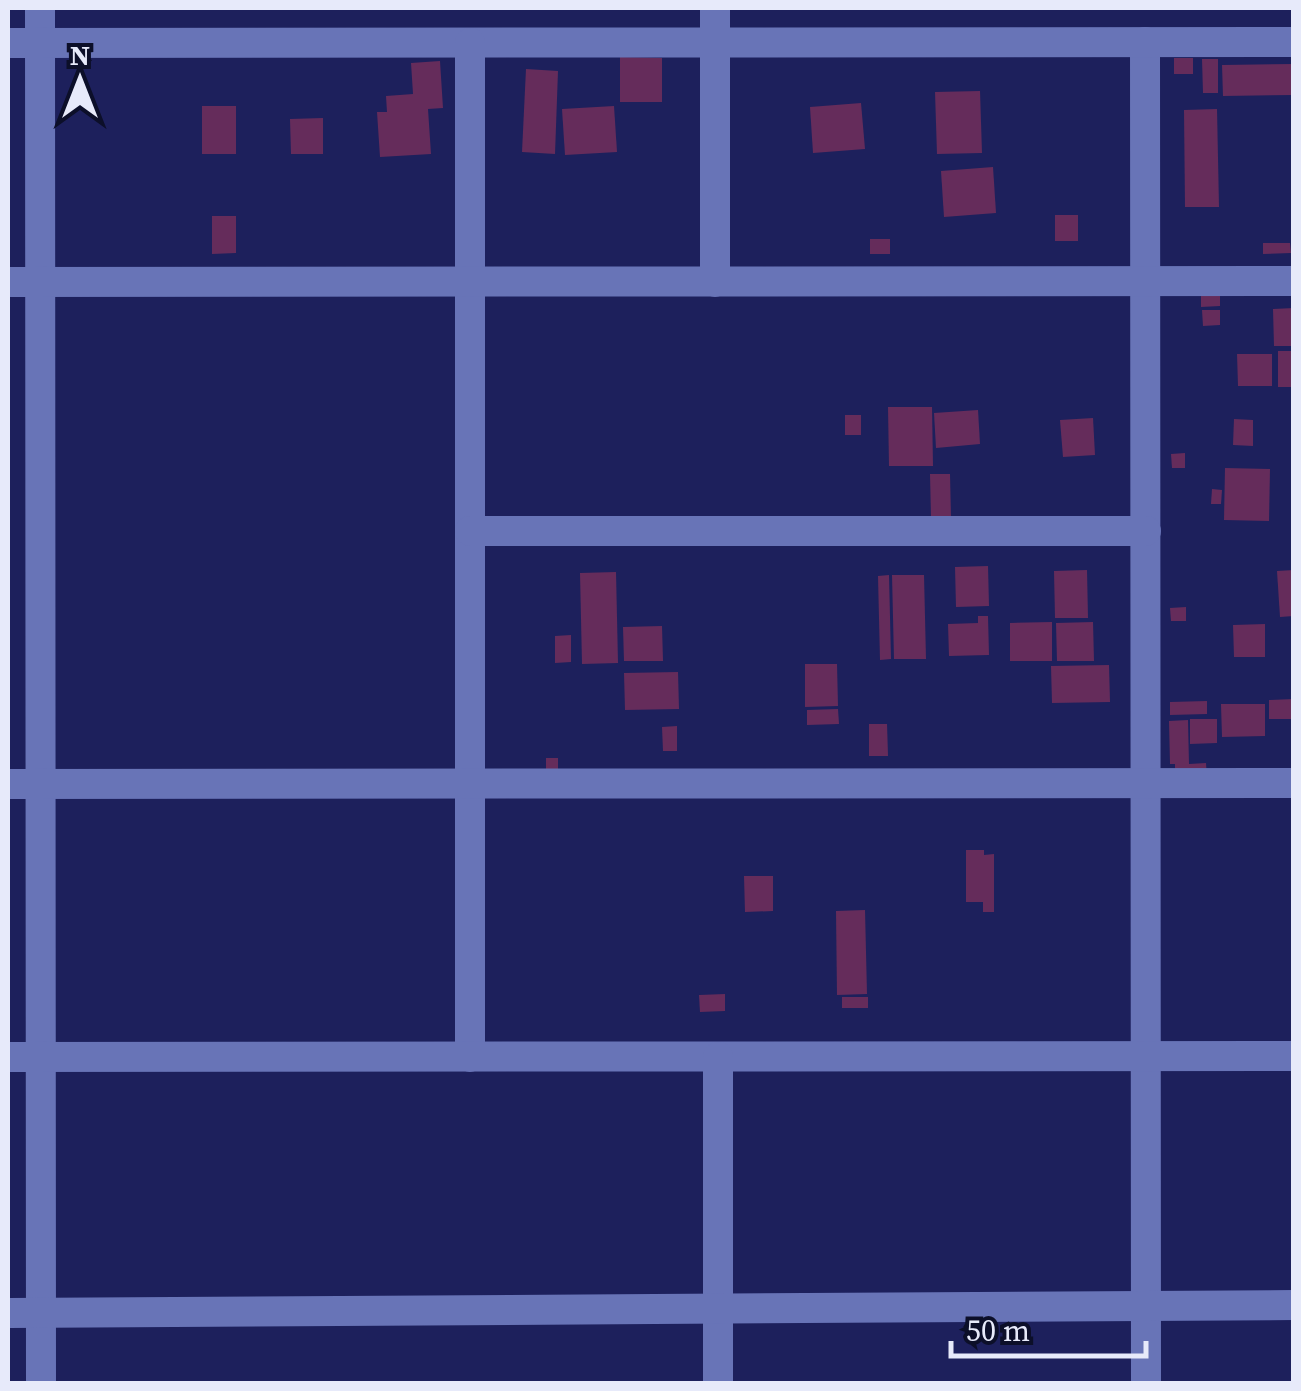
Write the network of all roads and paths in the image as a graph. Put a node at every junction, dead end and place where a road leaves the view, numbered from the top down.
1 (40, 8) edge
2 (715, 8) edge
3 (470, 42) junction
4 (715, 42) junction
5 (1146, 42) junction
6 (1294, 42) edge
7 (8, 43) edge
8 (40, 43) junction
9 (8, 282) edge
10 (40, 282) junction
11 (470, 282) junction
12 (715, 282) junction
13 (1146, 282) junction
14 (1294, 282) edge
15 (470, 532) junction
16 (1146, 532) junction
17 (1294, 783) edge
18 (8, 784) edge
19 (41, 784) junction
20 (470, 784) junction
21 (1146, 784) junction
22 (718, 1056) junction
23 (1146, 1056) junction
24 (1294, 1056) edge
25 (8, 1057) edge
26 (41, 1057) junction
27 (470, 1057) junction
28 (1294, 1305) edge
29 (1146, 1306) junction
30 (718, 1308) junction
31 (8, 1313) edge
32 (41, 1313) junction
33 (41, 1384) edge
34 (718, 1384) edge
35 (1146, 1384) edge

1 - 8 street
2 - 4 street
3 - 4 street
3 - 8 street
3 - 11 street
4 - 5 street
4 - 12 street
5 - 6 street
5 - 13 street
7 - 8 street
8 - 10 street
9 - 10 street
10 - 11 street
10 - 19 street
11 - 12 street
11 - 15 street
12 - 13 street
13 - 14 street
13 - 16 street
15 - 16 street
15 - 20 street
16 - 21 street
17 - 21 street
18 - 19 street
19 - 20 street
19 - 26 street
20 - 21 street
20 - 27 street
21 - 23 street
22 - 23 street
22 - 27 street
22 - 30 street
23 - 24 street
23 - 29 street
25 - 26 street
26 - 27 street
26 - 32 street
28 - 29 street
29 - 30 street
29 - 35 street
30 - 32 street
30 - 34 street
31 - 32 street
32 - 33 street

